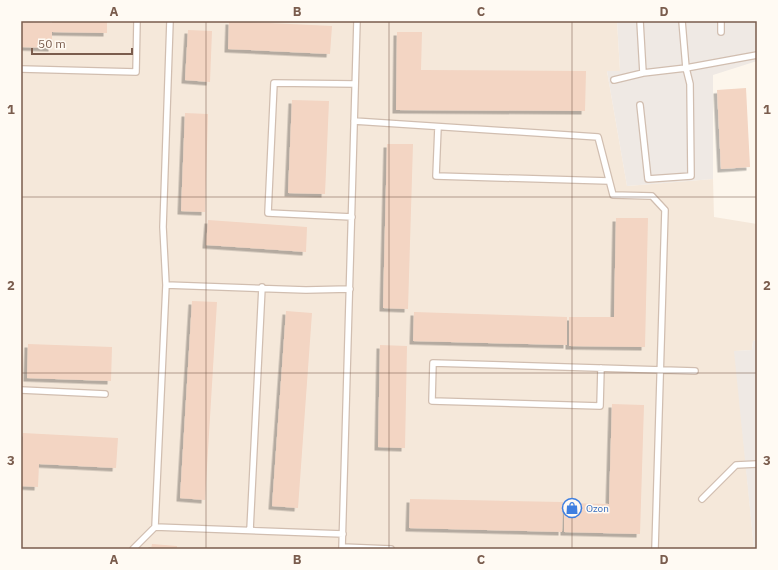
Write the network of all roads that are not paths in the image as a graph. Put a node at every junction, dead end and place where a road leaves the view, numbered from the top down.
1 (137, 21) edge
2 (170, 21) edge
3 (357, 21) edge
4 (640, 21) edge
5 (682, 21) edge
6 (721, 21) edge
7 (721, 32) dead end
8 (757, 55) edge
9 (686, 68) junction
10 (21, 69) edge
11 (642, 73) junction
12 (614, 80) dead end
13 (355, 84) junction
14 (640, 104) dead end
15 (354, 121) junction
16 (438, 127) dead end
17 (609, 181) junction
18 (352, 217) junction
19 (166, 285) junction
20 (262, 287) junction
21 (350, 289) junction
22 (601, 368) junction
23 (660, 370) junction
24 (695, 371) dead end
25 (21, 390) edge
26 (105, 394) dead end
27 (757, 464) edge
28 (702, 499) dead end
29 (155, 527) junction
30 (250, 530) junction
31 (343, 534) junction
32 (342, 548) edge
33 (133, 549) edge
34 (391, 549) edge
35 (655, 549) edge

1 - 10 lane
2 - 19 lane
3 - 13 lane
4 - 11 lane
5 - 9 lane
6 - 7 lane
8 - 9 lane
9 - 11 lane
9 - 14 lane
11 - 12 lane
13 - 15 lane
13 - 18 lane
15 - 17 lane
15 - 18 lane
16 - 17 lane
17 - 23 lane
18 - 21 lane
19 - 20 lane
19 - 29 lane
20 - 21 lane
20 - 30 lane
21 - 31 lane
22 - 22 lane
22 - 23 lane
23 - 24 lane
23 - 35 lane
25 - 26 lane
27 - 28 lane
29 - 30 lane
29 - 33 lane
30 - 31 lane
31 - 32 lane
32 - 34 lane

